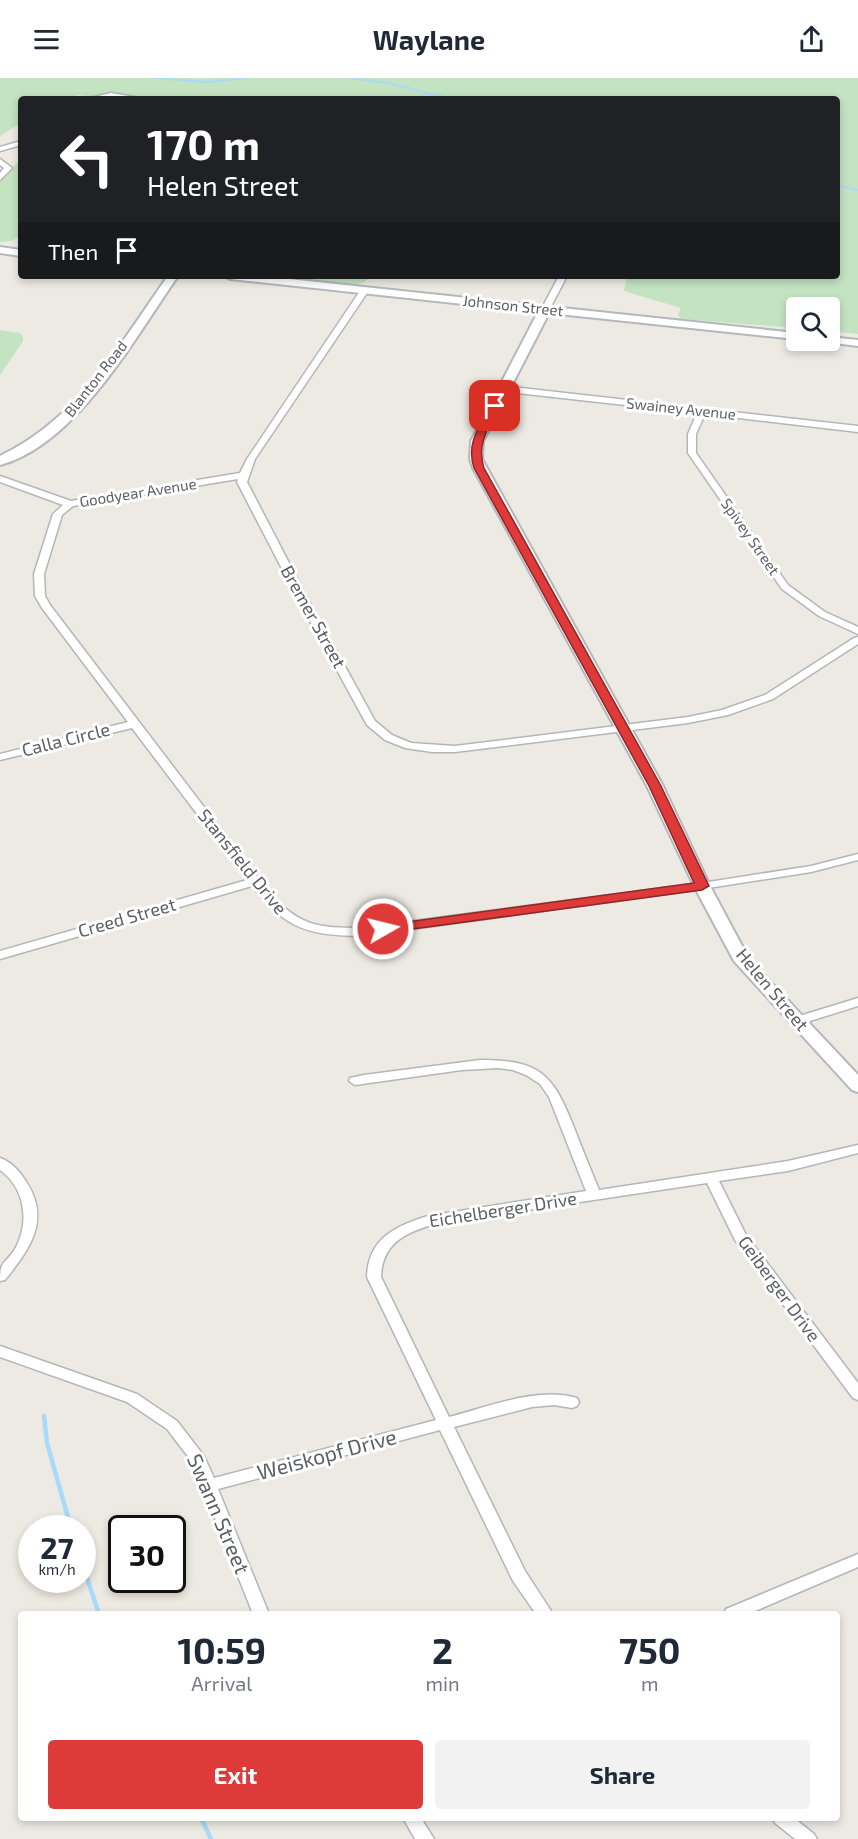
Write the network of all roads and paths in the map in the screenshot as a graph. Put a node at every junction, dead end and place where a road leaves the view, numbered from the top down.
1 (106, 96) edge
2 (122, 96) edge
3 (18, 144) edge
4 (0, 149) edge
5 (0, 161) edge
6 (0, 178) edge
7 (0, 250) edge
8 (18, 253) edge
9 (171, 279) edge
10 (259, 279) edge
11 (561, 279) edge
12 (365, 290) junction
13 (545, 310) junction
14 (786, 335) edge
15 (840, 341) edge
16 (858, 343) edge
17 (503, 388) junction
18 (702, 411) junction
19 (858, 429) edge
20 (0, 461) edge
21 (243, 475) junction
22 (0, 479) edge
23 (70, 504) junction
24 (858, 631) edge
25 (858, 640) edge
26 (133, 724) junction
27 (623, 728) junction
28 (0, 757) edge
29 (858, 857) edge
30 (254, 882) junction
31 (702, 886) junction
32 (0, 955) edge
33 (858, 1002) edge
34 (797, 1021) junction
35 (355, 1081) dead end
36 (858, 1086) edge
37 (858, 1149) edge
38 (0, 1163) edge
39 (711, 1178) junction
40 (594, 1195) junction
41 (0, 1276) edge
42 (0, 1351) edge
43 (858, 1394) edge
44 (572, 1402) dead end
45 (445, 1424) junction
46 (209, 1485) junction
47 (858, 1560) edge
48 (260, 1611) edge
49 (543, 1611) edge
50 (739, 1611) edge
51 (414, 1821) edge
52 (785, 1821) edge
53 (425, 1839) edge
54 (808, 1839) edge

1 - 2 street
3 - 4 street
5 - 6 street
7 - 8 street
9 - 20 street, Blanton Road
10 - 12 street, Johnson Street
11 - 13 street
12 - 13 street, Johnson Street
12 - 21 street
13 - 14 street, Johnson Street
13 - 17 street, Helen Street
15 - 16 street
17 - 18 street, Swainey Avenue
17 - 27 street, Helen Street
18 - 19 street, Swainey Avenue
18 - 24 street, Spivey Street
21 - 23 street, Goodyear Avenue
21 - 27 street, Bremer Street
22 - 23 street, Goodyear Avenue
23 - 26 street, Stansfield Drive
25 - 27 street, Bremer Street
26 - 28 street, Calla Circle
26 - 30 street, Stansfield Drive
27 - 31 street, Helen Street
29 - 31 street, Stansfield Drive
30 - 31 street, Stansfield Drive
30 - 32 street, Creed Street
31 - 34 street, Helen Street
33 - 34 street
34 - 36 street, Helen Street
35 - 40 street
37 - 39 street, Eichelberger Drive
38 - 41 street
39 - 40 street, Eichelberger Drive
39 - 43 street, Geiberger Drive
40 - 45 street, Eichelberger Drive
42 - 46 street, Swann Street
44 - 45 street, Weiskopf Drive
45 - 46 street, Weiskopf Drive
45 - 49 street, Eichelberger Drive
46 - 48 street, Swann Street
47 - 50 street
51 - 53 street
52 - 54 street

